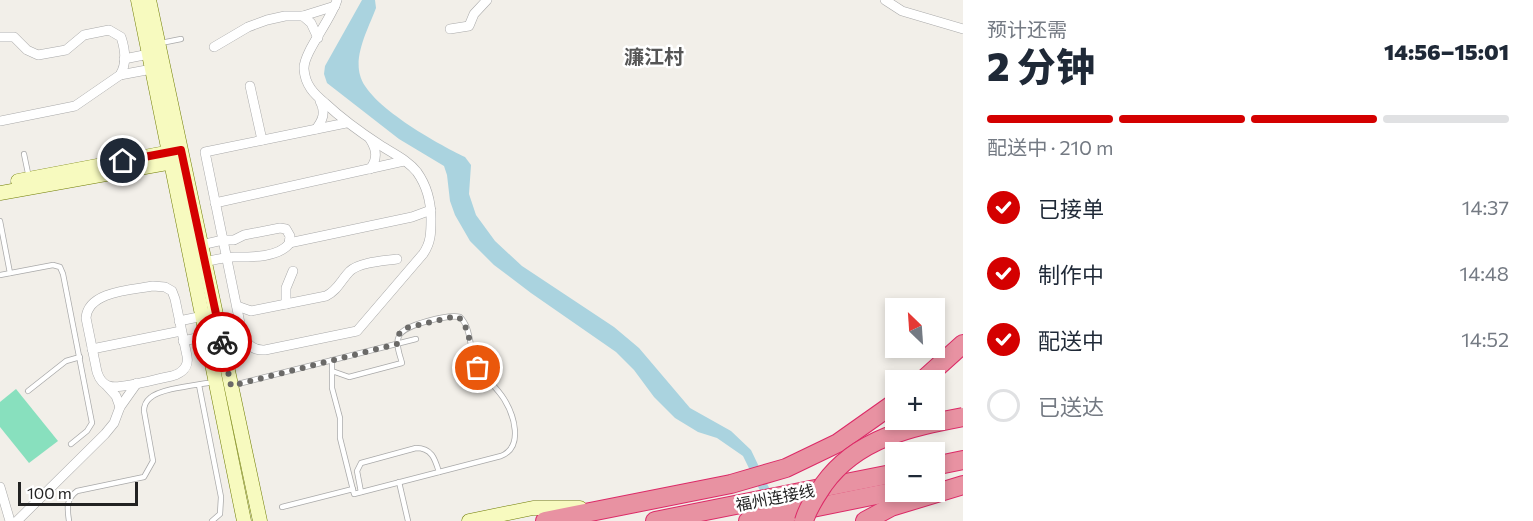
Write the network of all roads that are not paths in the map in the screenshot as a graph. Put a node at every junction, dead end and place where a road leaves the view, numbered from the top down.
1 (138, 0) edge
2 (149, 0) edge
3 (487, 0) edge
4 (885, 0) edge
5 (336, 3) edge
6 (303, 16) junction
7 (450, 29) dead end
8 (963, 29) edge
9 (0, 37) edge
10 (318, 38) junction
11 (181, 39) dead end
12 (214, 47) dead end
13 (154, 49) junction
14 (124, 59) junction
15 (152, 69) junction
16 (120, 75) junction
17 (250, 86) dead end
18 (314, 93) junction
19 (0, 121) edge
20 (346, 123) junction
21 (316, 129) junction
22 (370, 139) junction
23 (262, 140) junction
24 (24, 154) dead end
25 (176, 156) junction
26 (404, 161) junction
27 (370, 169) junction
28 (29, 178) junction
29 (0, 184) edge
30 (0, 193) edge
31 (215, 203) junction
32 (430, 210) junction
33 (411, 217) junction
34 (0, 221) edge
35 (431, 230) junction
36 (223, 240) junction
37 (290, 243) junction
38 (201, 245) junction
39 (227, 258) junction
40 (397, 259) dead end
41 (205, 262) junction
42 (293, 271) dead end
43 (10, 273) junction
44 (0, 275) edge
45 (286, 304) junction
46 (237, 306) junction
47 (251, 311) junction
48 (209, 315) junction
49 (240, 323) junction
50 (180, 326) junction
51 (213, 334) junction
52 (416, 339) dead end
53 (183, 341) junction
54 (397, 344) junction
55 (963, 344) edge
56 (92, 349) junction
57 (80, 357) junction
58 (332, 360) junction
59 (963, 360) edge
60 (934, 370) edge
61 (332, 371) junction
62 (945, 372) edge
63 (216, 381) junction
64 (137, 383) junction
65 (199, 385) junction
66 (107, 386) junction
67 (231, 386) junction
68 (28, 391) dead end
69 (120, 407) junction
70 (885, 410) edge
71 (963, 417) edge
72 (70, 444) dead end
73 (963, 460) edge
74 (945, 464) edge
75 (439, 472) junction
76 (885, 476) edge
77 (963, 478) edge
78 (945, 481) edge
79 (399, 482) junction
80 (963, 485) edge
81 (353, 489) junction
82 (0, 490) edge
83 (361, 492) junction
84 (885, 492) edge
85 (776, 506) junction
86 (282, 507) dead end
87 (606, 508) junction
88 (10, 521) edge
89 (17, 521) edge
90 (69, 521) edge
91 (212, 521) edge
92 (244, 521) edge
93 (260, 521) edge
94 (408, 521) edge
95 (468, 521) edge
96 (545, 521) edge
97 (656, 521) edge
98 (748, 521) edge
99 (804, 521) edge
100 (865, 521) edge

1 - 13 street
2 - 13 street
3 - 7 street
4 - 8 street
5 - 6 street
5 - 10 street
6 - 10 street
6 - 12 street
9 - 14 street
10 - 18 street
11 - 13 lane
13 - 14 street
13 - 15 street
13 - 25 street
14 - 16 street
15 - 16 street
15 - 25 street
16 - 19 street
17 - 23 street
18 - 20 street
18 - 21 street
20 - 21 street
20 - 22 street
21 - 23 street
22 - 26 street
22 - 27 street
23 - 31 street
24 - 28 lane
25 - 28 street
25 - 30 street
25 - 38 street
25 - 48 street
26 - 27 street
26 - 32 street
27 - 31 street
28 - 29 street
31 - 36 street
32 - 33 street
32 - 35 street
33 - 35 street
33 - 37 street
34 - 43 lane
35 - 49 street
36 - 37 street
36 - 38 street
36 - 39 street
37 - 39 street
38 - 41 street
39 - 41 street
39 - 46 street
40 - 45 street
41 - 48 street
42 - 45 street
43 - 44 lane
43 - 57 lane
45 - 47 street
46 - 47 street
46 - 49 street
47 - 49 street
48 - 50 street
48 - 51 street
50 - 53 street
50 - 56 street
50 - 56 street
51 - 53 street
51 - 63 street
51 - 67 street
52 - 54 lane
53 - 64 street
54 - 58 lane
54 - 61 lane
54 - 75 lane
55 - 60 highway
56 - 66 street
57 - 68 lane
57 - 72 lane
58 - 61 lane
58 - 67 lane
59 - 62 highway
61 - 81 lane
63 - 65 lane
63 - 92 street
64 - 66 street
64 - 69 street
65 - 90 lane
65 - 91 lane
66 - 69 street
67 - 93 street
69 - 89 street
70 - 87 highway
71 - 99 highway, bridge
73 - 74 highway
75 - 79 lane
75 - 83 lane
76 - 85 highway, 福州连接线
77 - 78 highway
79 - 83 lane
79 - 94 lane
80 - 100 highway
81 - 83 lane
81 - 86 lane
82 - 88 street
84 - 85 highway, 福州连接线
85 - 97 highway, 福州连接线
85 - 98 highway, 福州连接线
87 - 95 street
87 - 96 highway

